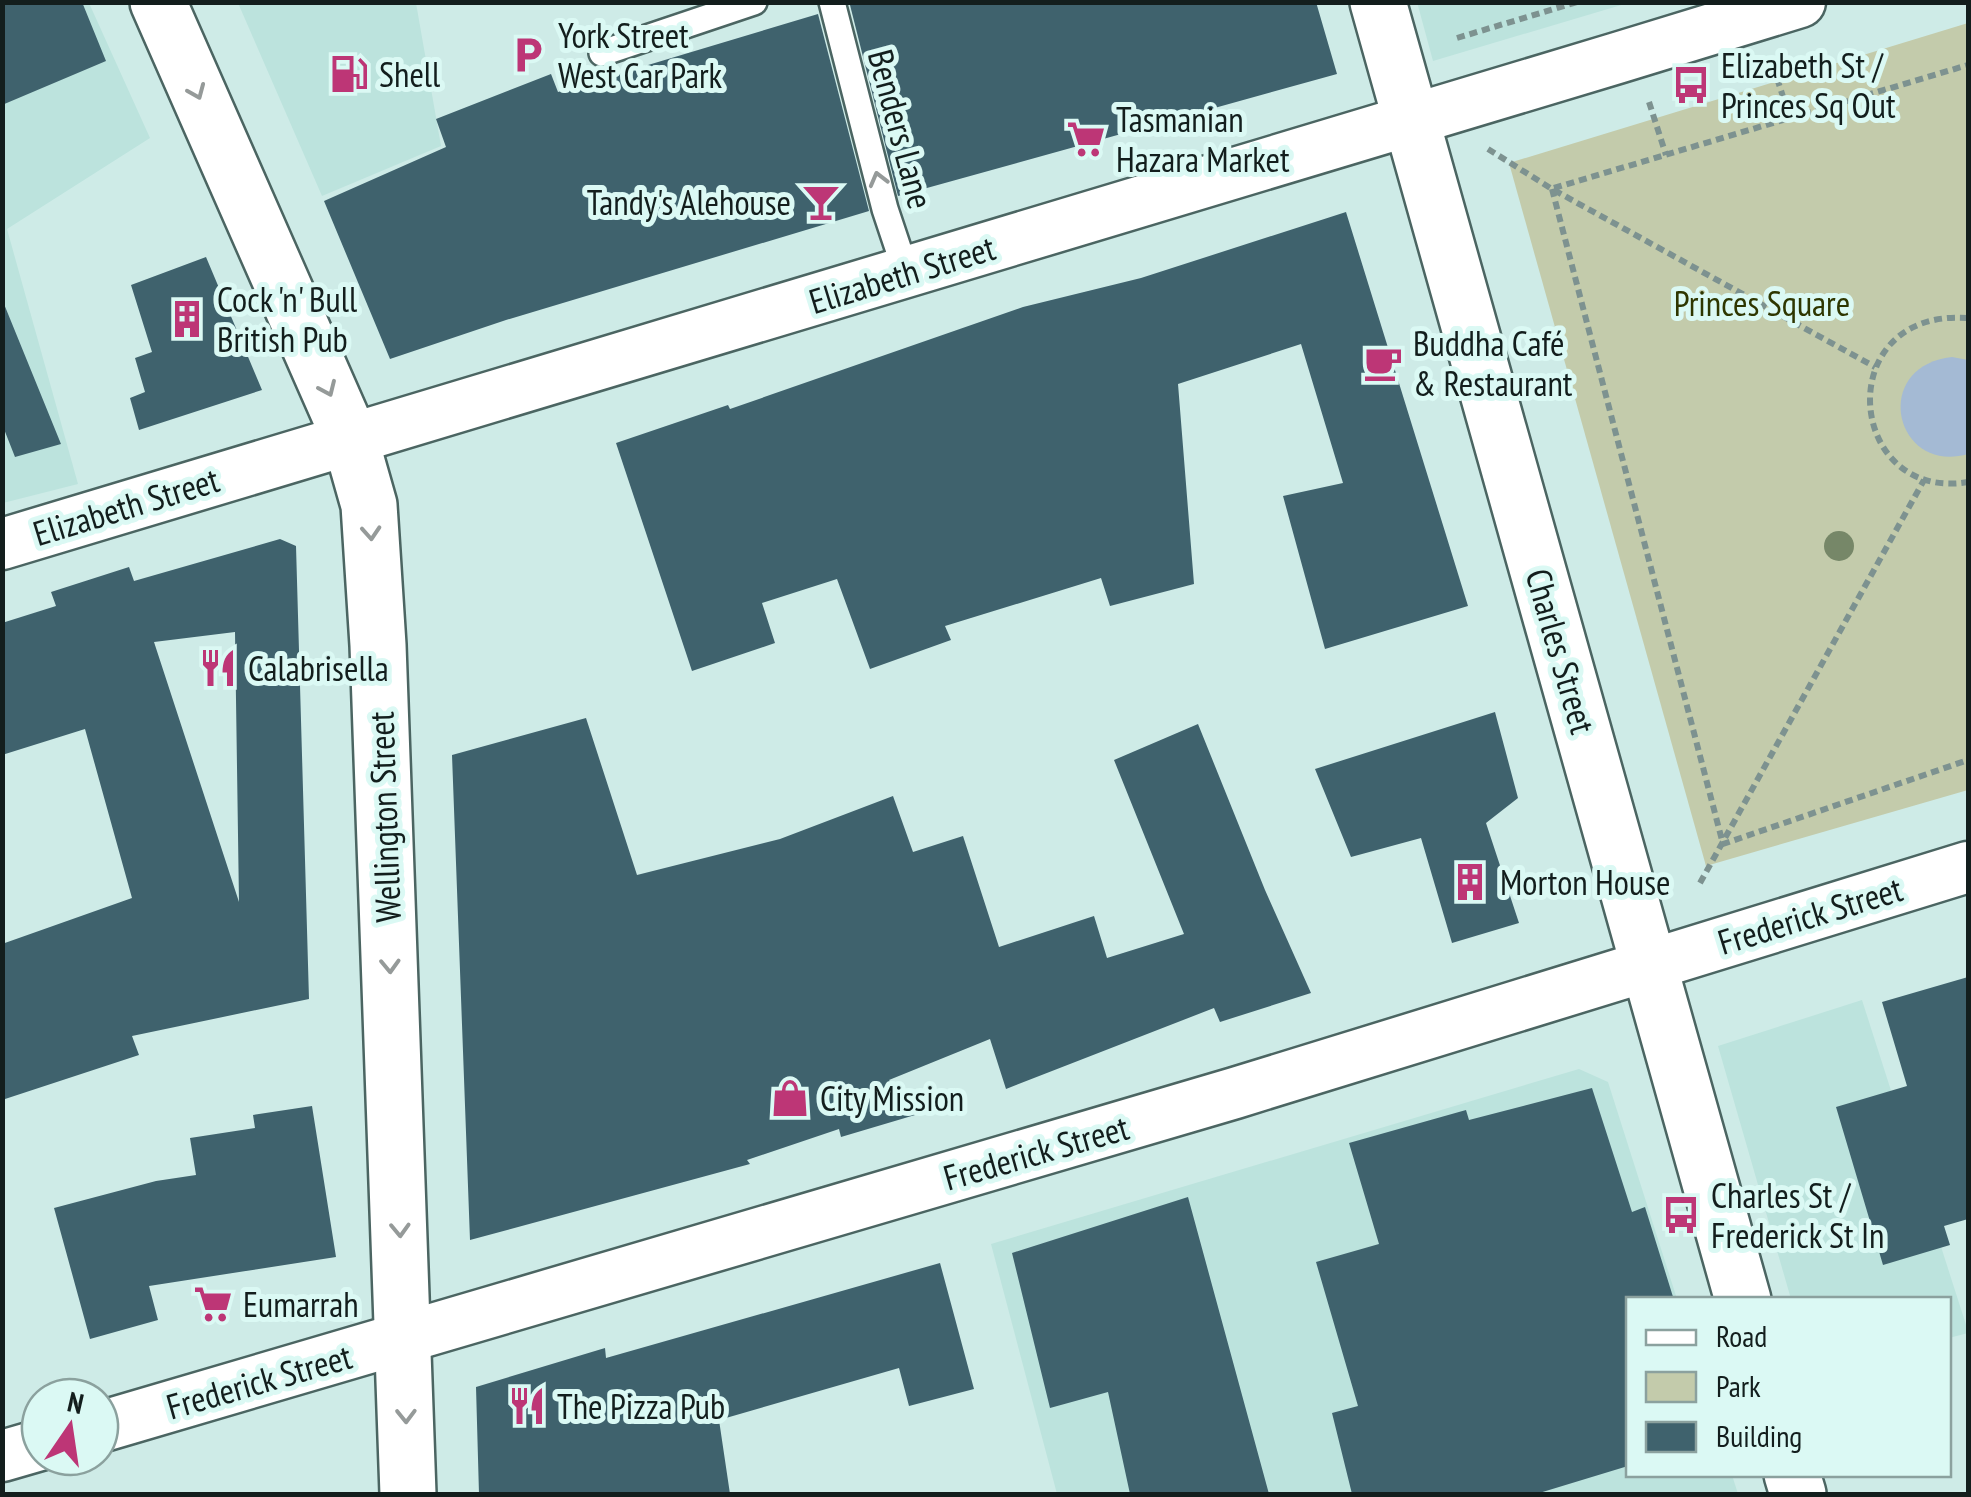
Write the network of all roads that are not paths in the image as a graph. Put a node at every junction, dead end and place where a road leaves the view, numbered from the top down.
1 (158, 2) edge
2 (754, 2) edge
3 (832, 2) edge
4 (1378, 2) edge
5 (1800, 2) edge
6 (712, 9) edge
7 (602, 54) dead end
8 (1410, 120) junction
9 (906, 272) junction
10 (350, 438) junction
11 (2, 544) edge
12 (1968, 867) edge
13 (1649, 964) junction
14 (1741, 1297) edge
15 (404, 1338) junction
16 (120, 1421) edge
17 (408, 1494) edge

1 -> 10 main road, Wellington Street
2 - 6 lane
9 -> 3 lane, Benders Lane
4 - 8 main road, Charles Street
5 - 8 street, Elizabeth Street
6 - 7 lane
8 - 9 street, Elizabeth Street
8 - 13 main road, Charles Street
9 - 10 street, Elizabeth Street
10 - 11 street, Elizabeth Street
10 -> 15 main road, Wellington Street
12 - 13 street, Frederick Street
13 - 14 main road, Charles Street
13 - 15 street, Frederick Street
15 - 16 street, Frederick Street
15 -> 17 main road, Wellington Street

